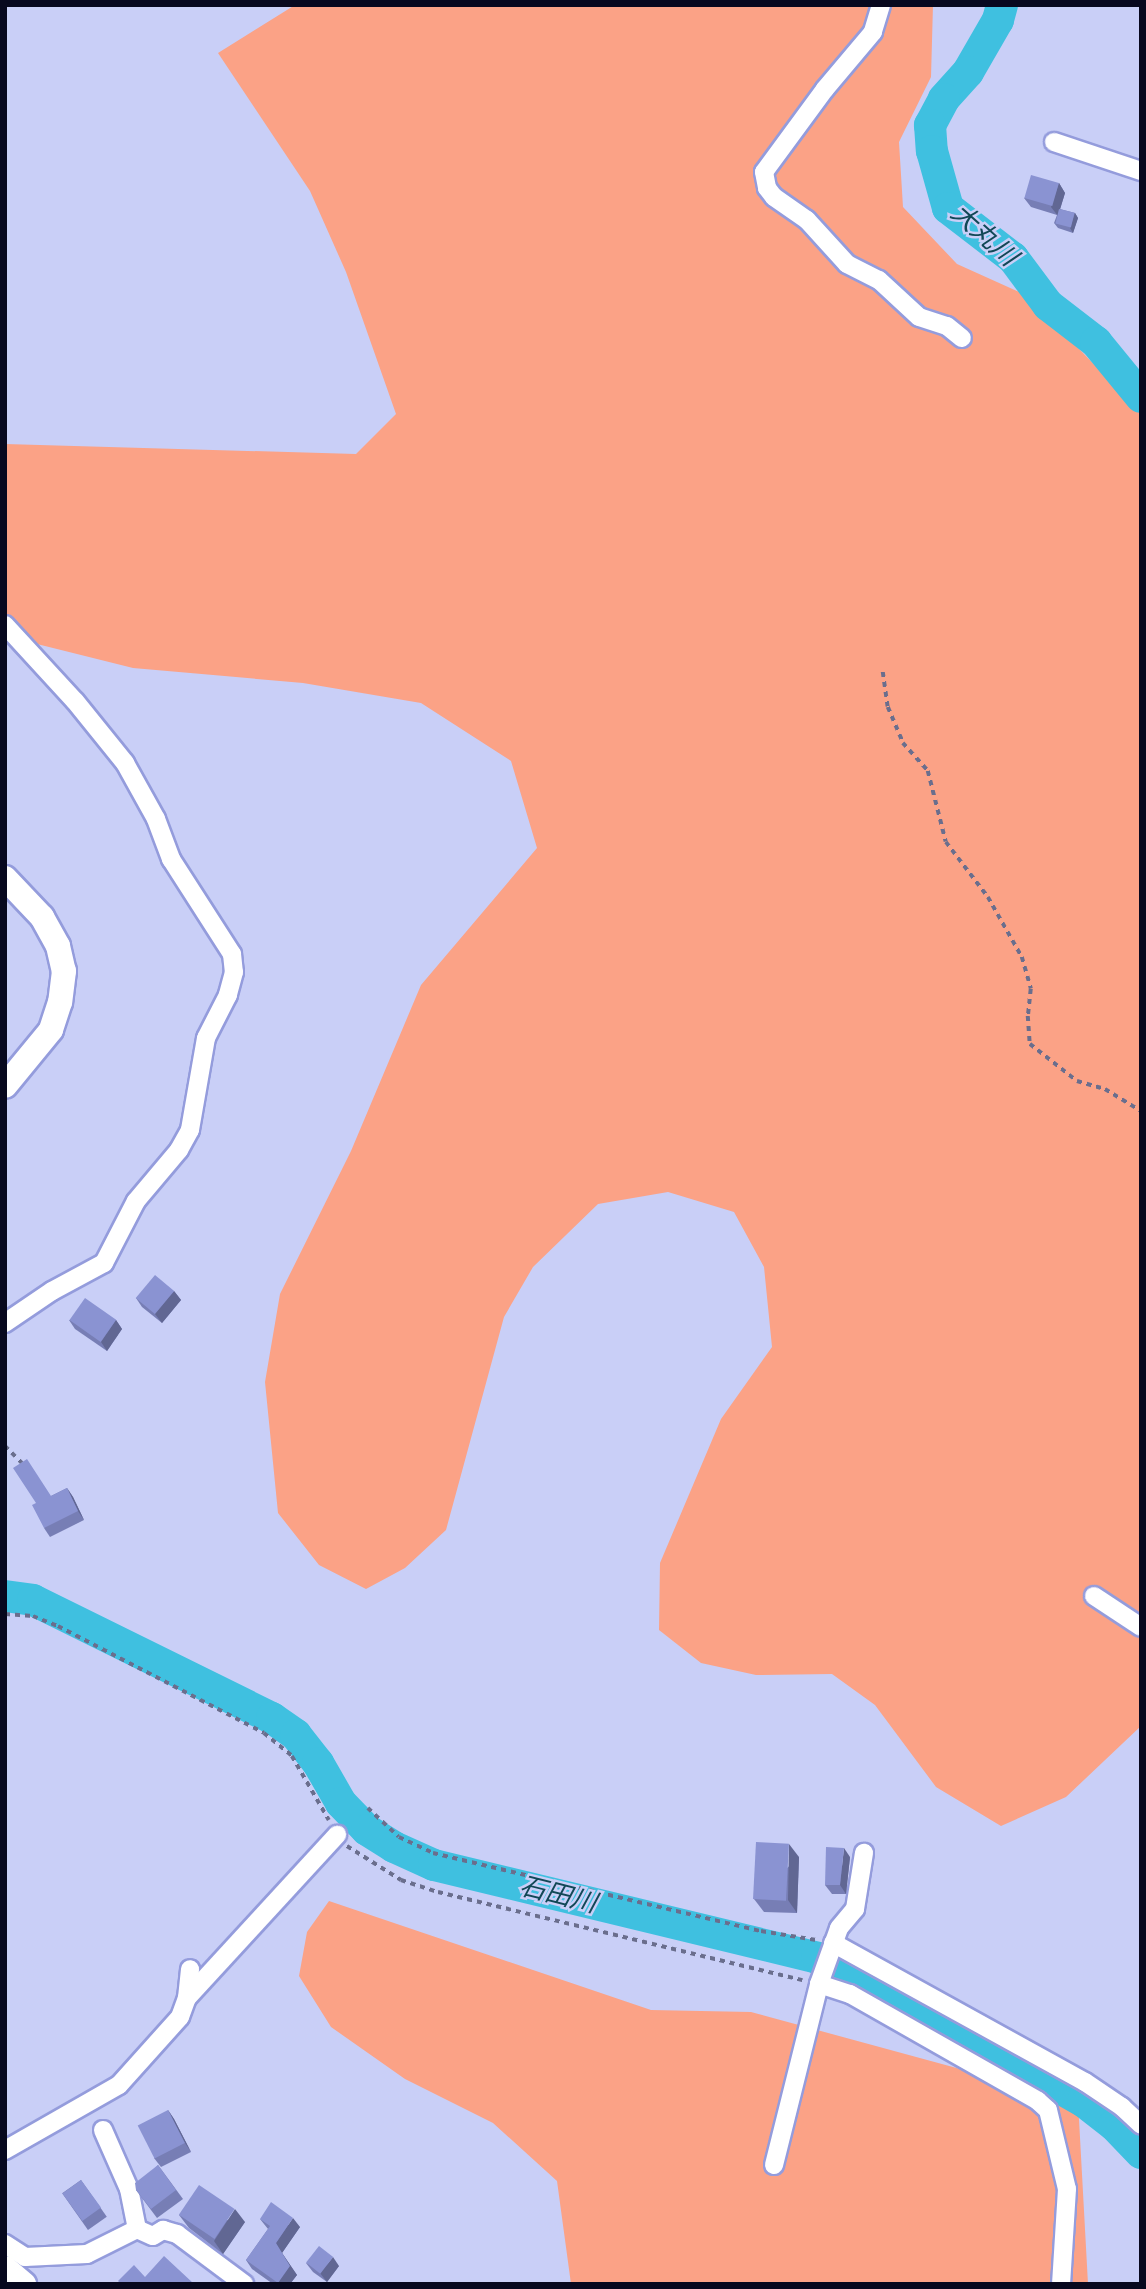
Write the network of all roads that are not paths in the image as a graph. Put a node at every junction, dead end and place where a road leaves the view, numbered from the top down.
1 (881, 5) edge
2 (1054, 142) dead end
3 (1141, 171) edge
4 (962, 338) dead end
5 (5, 625) edge
6 (5, 878) edge
7 (5, 1086) edge
8 (5, 1323) edge
9 (1094, 1596) dead end
10 (1141, 1627) edge
11 (337, 1835) road end
12 (864, 1853) dead end
13 (833, 1943) junction
14 (190, 1969) dead end
15 (819, 1984) junction
16 (187, 1998) junction
17 (1139, 2121) edge
18 (103, 2130) dead end
19 (5, 2150) edge
20 (774, 2165) dead end
21 (137, 2229) junction
22 (5, 2244) edge
23 (5, 2267) edge
24 (24, 2284) edge
25 (244, 2284) edge
26 (1060, 2284) edge

1 - 4 street
2 - 3 street
5 - 8 street
6 - 7 main road
9 - 10 street
11 - 16 street
12 - 13 street
13 - 15 street
13 - 17 street
14 - 16 street
15 - 20 street
15 - 26 street
16 - 19 street
18 - 21 street
21 - 22 street
21 - 25 street
23 - 24 main road

